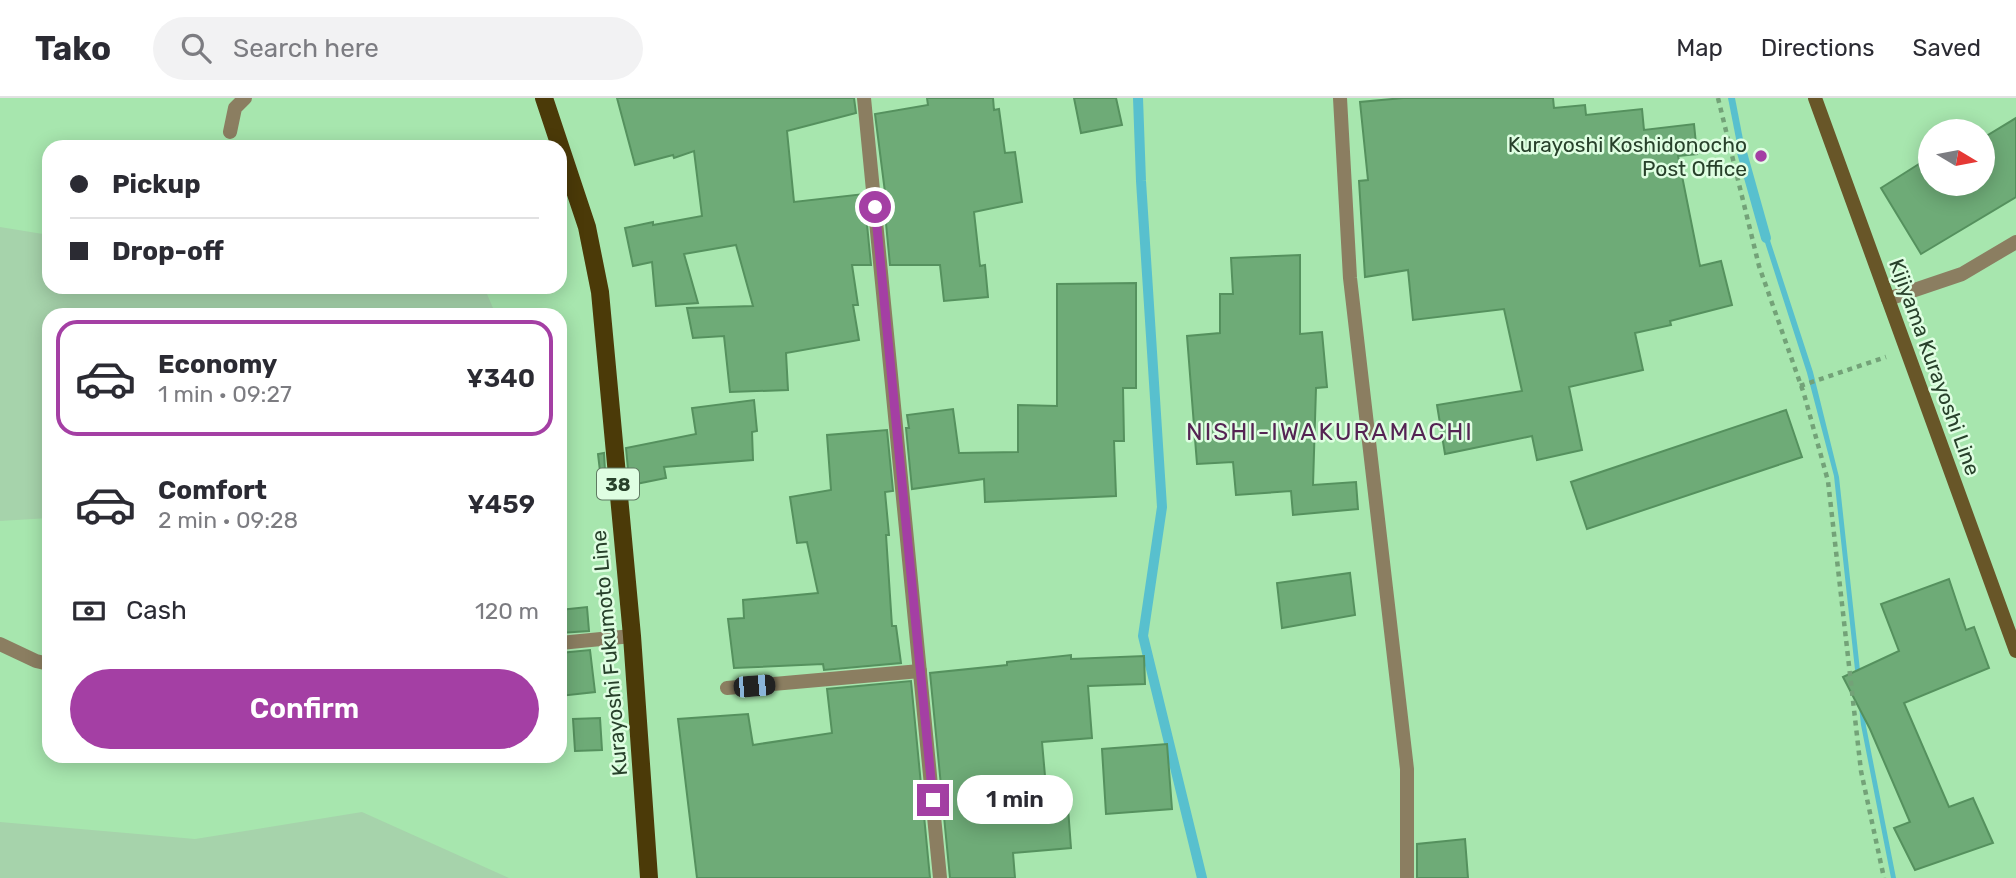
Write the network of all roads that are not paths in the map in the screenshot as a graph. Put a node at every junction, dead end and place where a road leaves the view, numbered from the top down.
1 (245, 98) edge
2 (544, 98) edge
3 (864, 98) edge
4 (1340, 98) edge
5 (1815, 98) edge
6 (230, 132) dead end
7 (558, 140) edge
8 (567, 167) edge
9 (2016, 242) edge
10 (1888, 299) junction
11 (632, 636) junction
12 (567, 642) edge
13 (0, 644) edge
14 (2015, 646) edge
15 (42, 662) edge
16 (920, 671) junction
17 (727, 688) dead end
18 (649, 878) edge
19 (940, 878) edge
20 (1407, 878) edge

1 - 6 street
2 - 7 main road, Kurayoshi Fukumoto Line / 38
3 - 16 street
4 - 20 street
5 - 10 main road, Kijiyama Kurayoshi Line
8 - 11 main road, Kurayoshi Fukumoto Line / 38
9 - 10 street
10 - 14 main road, Kijiyama Kurayoshi Line
11 - 12 street
11 - 18 main road, Kurayoshi Fukumoto Line / 38
13 - 15 street
16 - 17 street
16 - 19 street

